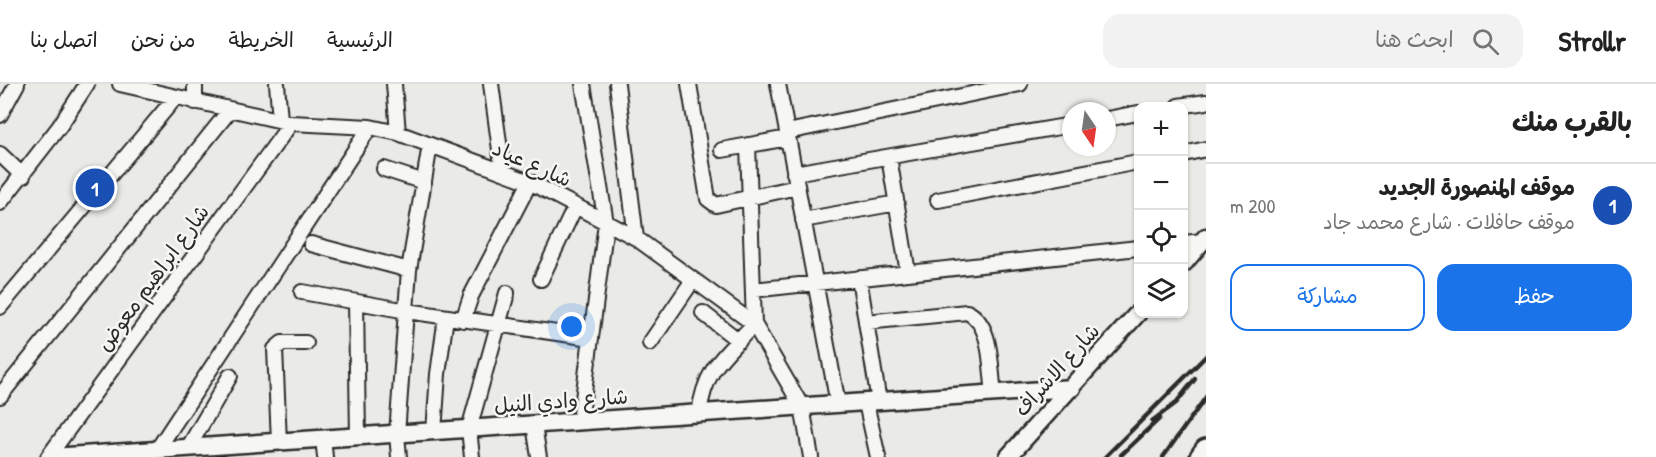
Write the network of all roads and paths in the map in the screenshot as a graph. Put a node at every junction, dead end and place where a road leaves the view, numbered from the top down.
1 (17, 84) edge
2 (87, 84) edge
3 (120, 84) edge
4 (195, 84) edge
5 (278, 84) edge
6 (394, 84) edge
7 (491, 84) edge
8 (583, 84) edge
9 (617, 84) edge
10 (689, 84) edge
11 (778, 84) edge
12 (1020, 84) edge
13 (151, 88) edge
14 (175, 98) junction
15 (195, 102) junction
16 (1206, 102) edge
17 (1188, 105) edge
18 (230, 110) junction
19 (1134, 114) edge
20 (0, 115) edge
21 (1116, 117) edge
22 (286, 122) junction
23 (370, 127) junction
24 (1062, 127) edge
25 (398, 133) junction
26 (787, 135) junction
27 (430, 144) junction
28 (748, 145) junction
29 (1206, 149) edge
30 (722, 150) dead end
31 (1188, 153) edge
32 (0, 154) edge
33 (890, 157) junction
34 (1134, 163) edge
35 (384, 169) dead end
36 (503, 172) junction
37 (23, 176) junction
38 (796, 180) junction
39 (424, 182) junction
40 (530, 182) junction
41 (751, 197) junction
42 (938, 200) dead end
43 (0, 203) edge
44 (897, 203) junction
45 (575, 207) junction
46 (803, 220) junction
47 (606, 223) junction
48 (636, 238) junction
49 (1205, 239) edge
50 (1188, 242) edge
51 (311, 244) dead end
52 (1134, 248) edge
53 (1188, 258) edge
54 (409, 270) junction
55 (908, 273) junction
56 (859, 278) junction
57 (541, 279) dead end
58 (693, 280) junction
59 (815, 283) junction
60 (753, 290) junction
61 (302, 292) dead end
62 (507, 293) dead end
63 (356, 302) junction
64 (0, 307) edge
65 (406, 311) junction
66 (703, 313) dead end
67 (446, 317) junction
68 (1134, 318) edge
69 (463, 320) junction
70 (866, 322) junction
71 (754, 324) junction
72 (498, 325) junction
73 (591, 338) junction
74 (739, 341) junction
75 (306, 343) dead end
76 (650, 343) dead end
77 (230, 376) dead end
78 (1072, 388) junction
79 (994, 394) junction
80 (0, 396) edge
81 (872, 402) junction
82 (838, 404) junction
83 (802, 407) junction
84 (699, 414) junction
85 (580, 422) junction
86 (534, 425) junction
87 (469, 429) junction
88 (434, 432) junction
89 (397, 434) junction
90 (358, 437) junction
91 (323, 438) junction
92 (279, 442) junction
93 (188, 448) junction
94 (1206, 450) edge
95 (240, 451) edge
96 (162, 452) edge
97 (132, 454) edge
98 (54, 457) edge
99 (325, 457) edge
100 (399, 457) edge
101 (472, 457) edge
102 (538, 457) edge
103 (811, 457) edge
104 (878, 457) edge
105 (1008, 457) edge
106 (1201, 457) edge

1 - 20 street
2 - 37 street
3 - 13 street, شارع عياد
4 - 15 street
5 - 22 street
6 - 25 street
7 - 36 street
8 - 47 street
9 - 48 street
10 - 41 street
11 - 26 street
12 - 26 street
13 - 14 street, شارع عياد
14 - 15 street, شارع عياد
14 - 64 street
15 - 18 street, شارع عياد
16 - 17 street
18 - 22 street, شارع عياد
18 - 80 street
19 - 21 street
22 - 23 street, شارع عياد
22 - 98 street, شارع ابراهيم معوض
23 - 25 street, شارع عياد
23 - 96 street
24 - 33 street
25 - 27 street, شارع عياد
26 - 28 street
26 - 38 street
27 - 36 street, شارع عياد
27 - 39 street
28 - 30 street
28 - 41 street
29 - 31 street
32 - 37 street
33 - 38 street
33 - 44 street
34 - 42 street
35 - 39 street
36 - 40 street, شارع عياد
37 - 43 street
38 - 41 street
38 - 46 street
39 - 54 street
40 - 45 street, شارع عياد
40 - 69 street
41 - 60 street
44 - 46 street
44 - 55 street
45 - 47 street, شارع عياد
45 - 57 street
46 - 59 street
47 - 48 street, شارع عياد
47 - 73 street
48 - 58 street, شارع عياد
49 - 50 street
49 - 53 street
51 - 54 street
52 - 55 street
54 - 65 street
55 - 56 street
56 - 59 street
56 - 70 street
58 - 71 street, شارع عياد
58 - 76 street
59 - 60 street
59 - 82 street
60 - 71 street
61 - 63 street
62 - 72 street
63 - 65 street
63 - 90 street
65 - 67 street
65 - 89 street
66 - 74 street
67 - 69 street
67 - 88 street
68 - 78 street, شارع الاشراف
69 - 72 street
70 - 79 street
70 - 81 street
71 - 74 street
71 - 83 street, شارع عياد
72 - 73 street
72 - 87 street
73 - 85 street
74 - 84 street
75 - 92 street
77 - 93 street
78 - 79 street, شارع وادي النيل
78 - 105 street, شارع الاشراف
79 - 81 street, شارع وادي النيل
81 - 82 street, شارع وادي النيل
81 - 104 street
82 - 83 street, شارع وادي النيل
83 - 84 street, شارع وادي النيل
83 - 103 street, شارع عياد
84 - 85 street, شارع وادي النيل
85 - 86 street, شارع وادي النيل
86 - 87 street, شارع وادي النيل
86 - 102 street
87 - 88 street, شارع وادي النيل
87 - 101 street
88 - 89 street, شارع وادي النيل
89 - 90 street, شارع وادي النيل
89 - 100 street
90 - 91 street, شارع وادي النيل
91 - 92 street, شارع وادي النيل
91 - 99 street
92 - 95 street, شارع وادي النيل
93 - 95 street, شارع وادي النيل
93 - 96 street, شارع وادي النيل
94 - 106 main road
96 - 97 street, شارع وادي النيل
97 - 98 street, شارع وادي النيل

